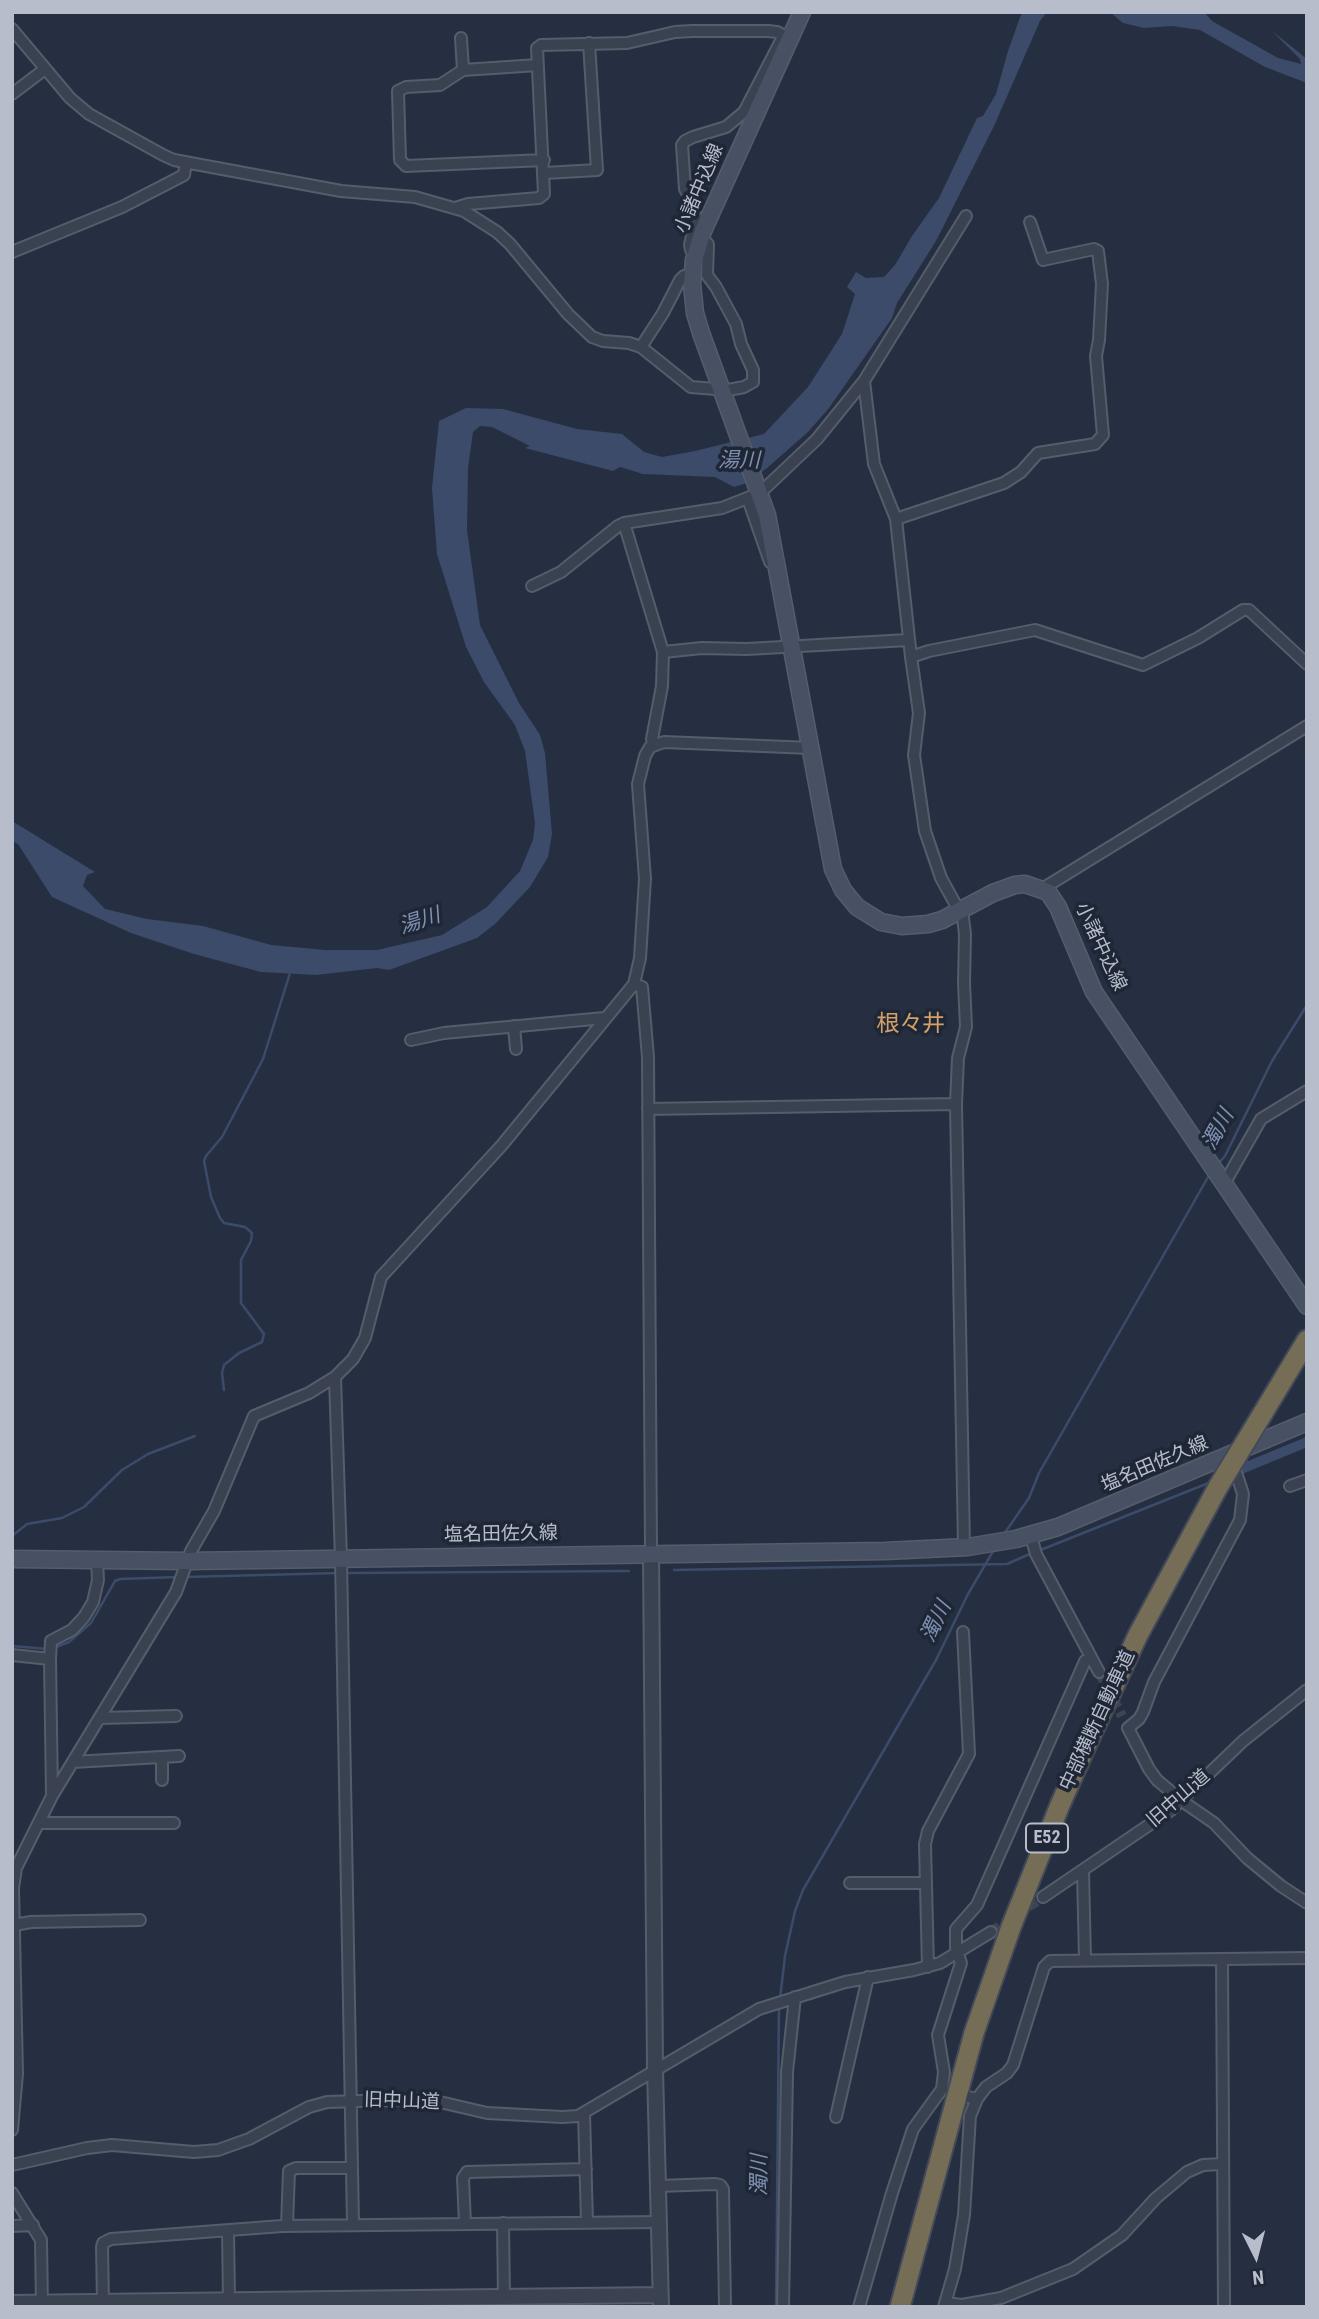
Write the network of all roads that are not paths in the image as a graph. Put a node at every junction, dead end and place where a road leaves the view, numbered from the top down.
1 (802, 12) edge
2 (12, 29) edge
3 (787, 37) junction
4 (461, 38) dead end
5 (589, 43) junction
6 (538, 65) junction
7 (45, 69) junction
8 (463, 70) junction
9 (12, 94) edge
10 (544, 160) junction
11 (186, 162) junction
12 (545, 173) junction
13 (455, 208) junction
14 (966, 216) dead end
15 (1030, 222) dead end
16 (699, 246) junction
17 (12, 252) edge
18 (692, 274) junction
19 (641, 347) junction
20 (864, 381) junction
21 (723, 392) junction
22 (755, 494) junction
23 (896, 519) junction
24 (624, 523) junction
25 (532, 586) dead end
26 (908, 640) junction
27 (792, 647) junction
28 (663, 652) junction
29 (911, 657) junction
30 (1307, 664) edge
31 (1307, 726) edge
32 (653, 745) junction
33 (811, 748) junction
34 (1042, 889) junction
35 (960, 912) junction
36 (634, 984) junction
37 (604, 1018) junction
38 (514, 1026) junction
39 (411, 1040) dead end
40 (516, 1049) dead end
41 (1307, 1091) edge
42 (956, 1104) junction
43 (648, 1109) junction
44 (1222, 1180) junction
45 (1307, 1306) edge
46 (1307, 1339) edge
47 (335, 1377) junction
48 (1307, 1422) edge
49 (1230, 1456) junction
50 (1307, 1480) edge
51 (1290, 1486) dead end
52 (1029, 1545) junction
53 (964, 1547) junction
54 (651, 1553) junction
55 (12, 1559) edge
56 (97, 1561) junction
57 (341, 1569) junction
58 (184, 1571) junction
59 (963, 1632) dead end
60 (50, 1652) junction
61 (12, 1655) edge
62 (1091, 1658) junction
63 (1099, 1672) tunnel mouth
64 (1307, 1690) edge
65 (1122, 1716) tunnel mouth
66 (100, 1718) junction
67 (168, 1720) dead end
68 (1128, 1728) junction
69 (179, 1756) dead end
70 (162, 1757) junction
71 (73, 1762) junction
72 (162, 1780) dead end
73 (52, 1796) junction
74 (1182, 1801) junction
75 (39, 1823) junction
76 (174, 1823) dead end
77 (1083, 1871) junction
78 (850, 1883) dead end
79 (926, 1883) junction
80 (1043, 1897) tunnel mouth
81 (1307, 1903) edge
82 (140, 1920) dead end
83 (14, 1925) junction
84 (990, 1932) tunnel mouth
85 (958, 1953) junction
86 (1307, 1958) edge
87 (1085, 1960) junction
88 (1222, 1960) junction
89 (928, 1967) junction
90 (868, 1977) junction
91 (794, 1998) junction
92 (655, 2069) junction
93 (351, 2101) junction
94 (584, 2113) junction
95 (836, 2117) dead end
96 (12, 2130) edge
97 (1222, 2164) junction
98 (12, 2165) edge
99 (352, 2168) junction
100 (586, 2169) junction
101 (659, 2186) junction
102 (12, 2193) edge
103 (925, 2209) junction
104 (587, 2222) junction
105 (659, 2222) junction
106 (503, 2223) junction
107 (465, 2224) junction
108 (33, 2225) junction
109 (353, 2225) junction
110 (12, 2226) edge
111 (287, 2226) junction
112 (228, 2231) junction
113 (504, 2297) junction
114 (229, 2300) junction
115 (661, 2301) edge
116 (103, 2302) junction
117 (1001, 2302) edge
118 (12, 2303) edge
119 (42, 2304) edge
120 (202, 2304) edge
121 (945, 2305) edge
122 (725, 2307) edge
123 (783, 2307) edge
124 (859, 2307) edge
125 (900, 2307) edge
126 (905, 2307) edge
127 (1224, 2307) edge

1 - 3 main road, 小諸中込線
2 - 7 street
3 - 5 street
3 - 16 main road, 小諸中込線
3 - 16 street
4 - 8 street
5 - 6 street
5 - 12 street
6 - 8 street
6 - 10 street
7 - 9 street
7 - 11 street
8 - 10 street
10 - 12 street
11 - 13 street
11 - 17 street
12 - 13 street
13 - 19 street
14 - 20 street
15 - 23 street
16 - 18 main road, 小諸中込線
16 - 21 street
18 - 19 street
18 - 21 main road, 小諸中込線
19 - 21 street
20 - 22 street
20 - 23 street
21 - 22 main road, 小諸中込線
22 - 24 street
22 - 27 main road
23 - 26 street
24 - 25 street
24 - 28 street
26 - 27 street
26 - 29 street
27 - 28 street
27 - 33 main road
28 - 32 street
29 - 30 street
29 - 35 street
31 - 34 street
32 - 33 street
32 - 36 street
33 - 35 main road
34 - 35 main road
34 - 44 main road, 小諸中込線
35 - 42 street
36 - 37 street
36 - 43 street
37 - 38 street
37 - 47 street
38 - 39 street
38 - 40 street
41 - 44 street
42 - 43 street
42 - 53 street
43 - 54 street
44 - 45 main road, 小諸中込線
46 - 103 highway, 中部横断自動車道 / E52, bridge
47 - 57 street
47 - 58 street
48 - 49 main road, 塩名田佐久線
49 - 52 main road, 塩名田佐久線
49 - 68 street
50 - 51 street
52 - 53 main road, 塩名田佐久線
52 - 62 street
53 - 54 main road, 塩名田佐久線
54 - 57 main road, 塩名田佐久線
54 - 92 street
55 - 56 main road, 塩名田佐久線
56 - 58 main road, 塩名田佐久線
56 - 60 street
57 - 58 main road, 塩名田佐久線
57 - 93 street
58 - 66 street
59 - 79 street
60 - 61 street
60 - 73 street
62 - 63 street
62 - 85 street
64 - 74 street, 旧中山道
65 - 68 street
66 - 67 street
66 - 71 street
68 - 74 street
69 - 70 street
70 - 71 street
70 - 72 street
71 - 73 street
73 - 75 street
74 - 77 street, 旧中山道
74 - 81 street
75 - 76 street
75 - 83 street
77 - 80 street, 旧中山道
77 - 87 street
78 - 79 street
79 - 89 street
82 - 83 street
83 - 96 street
84 - 85 street
85 - 89 street
85 - 124 street
86 - 88 street
87 - 88 street
87 - 121 street
88 - 97 street
89 - 90 street
90 - 91 street
90 - 95 street
91 - 92 street, 旧中山道
91 - 123 street
92 - 94 street, 旧中山道
92 - 101 street
93 - 94 street, 旧中山道
93 - 98 street, 旧中山道
93 - 99 street
94 - 100 street
97 - 117 street
97 - 127 street
99 - 109 street
99 - 111 street
100 - 104 street
100 - 107 street
101 - 105 street
101 - 122 street
102 - 108 street
103 - 125 highway, 中部横断自動車道 / E52
103 - 126 highway, 中部横断自動車道 / E52
104 - 105 street
104 - 106 street
105 - 115 street
106 - 107 street
106 - 113 street
107 - 109 street
108 - 110 street
108 - 119 street
109 - 111 street
111 - 112 street
112 - 114 street
112 - 116 street
113 - 114 street
113 - 115 street
114 - 120 street
116 - 119 street
116 - 120 street
117 - 121 street
118 - 119 street

